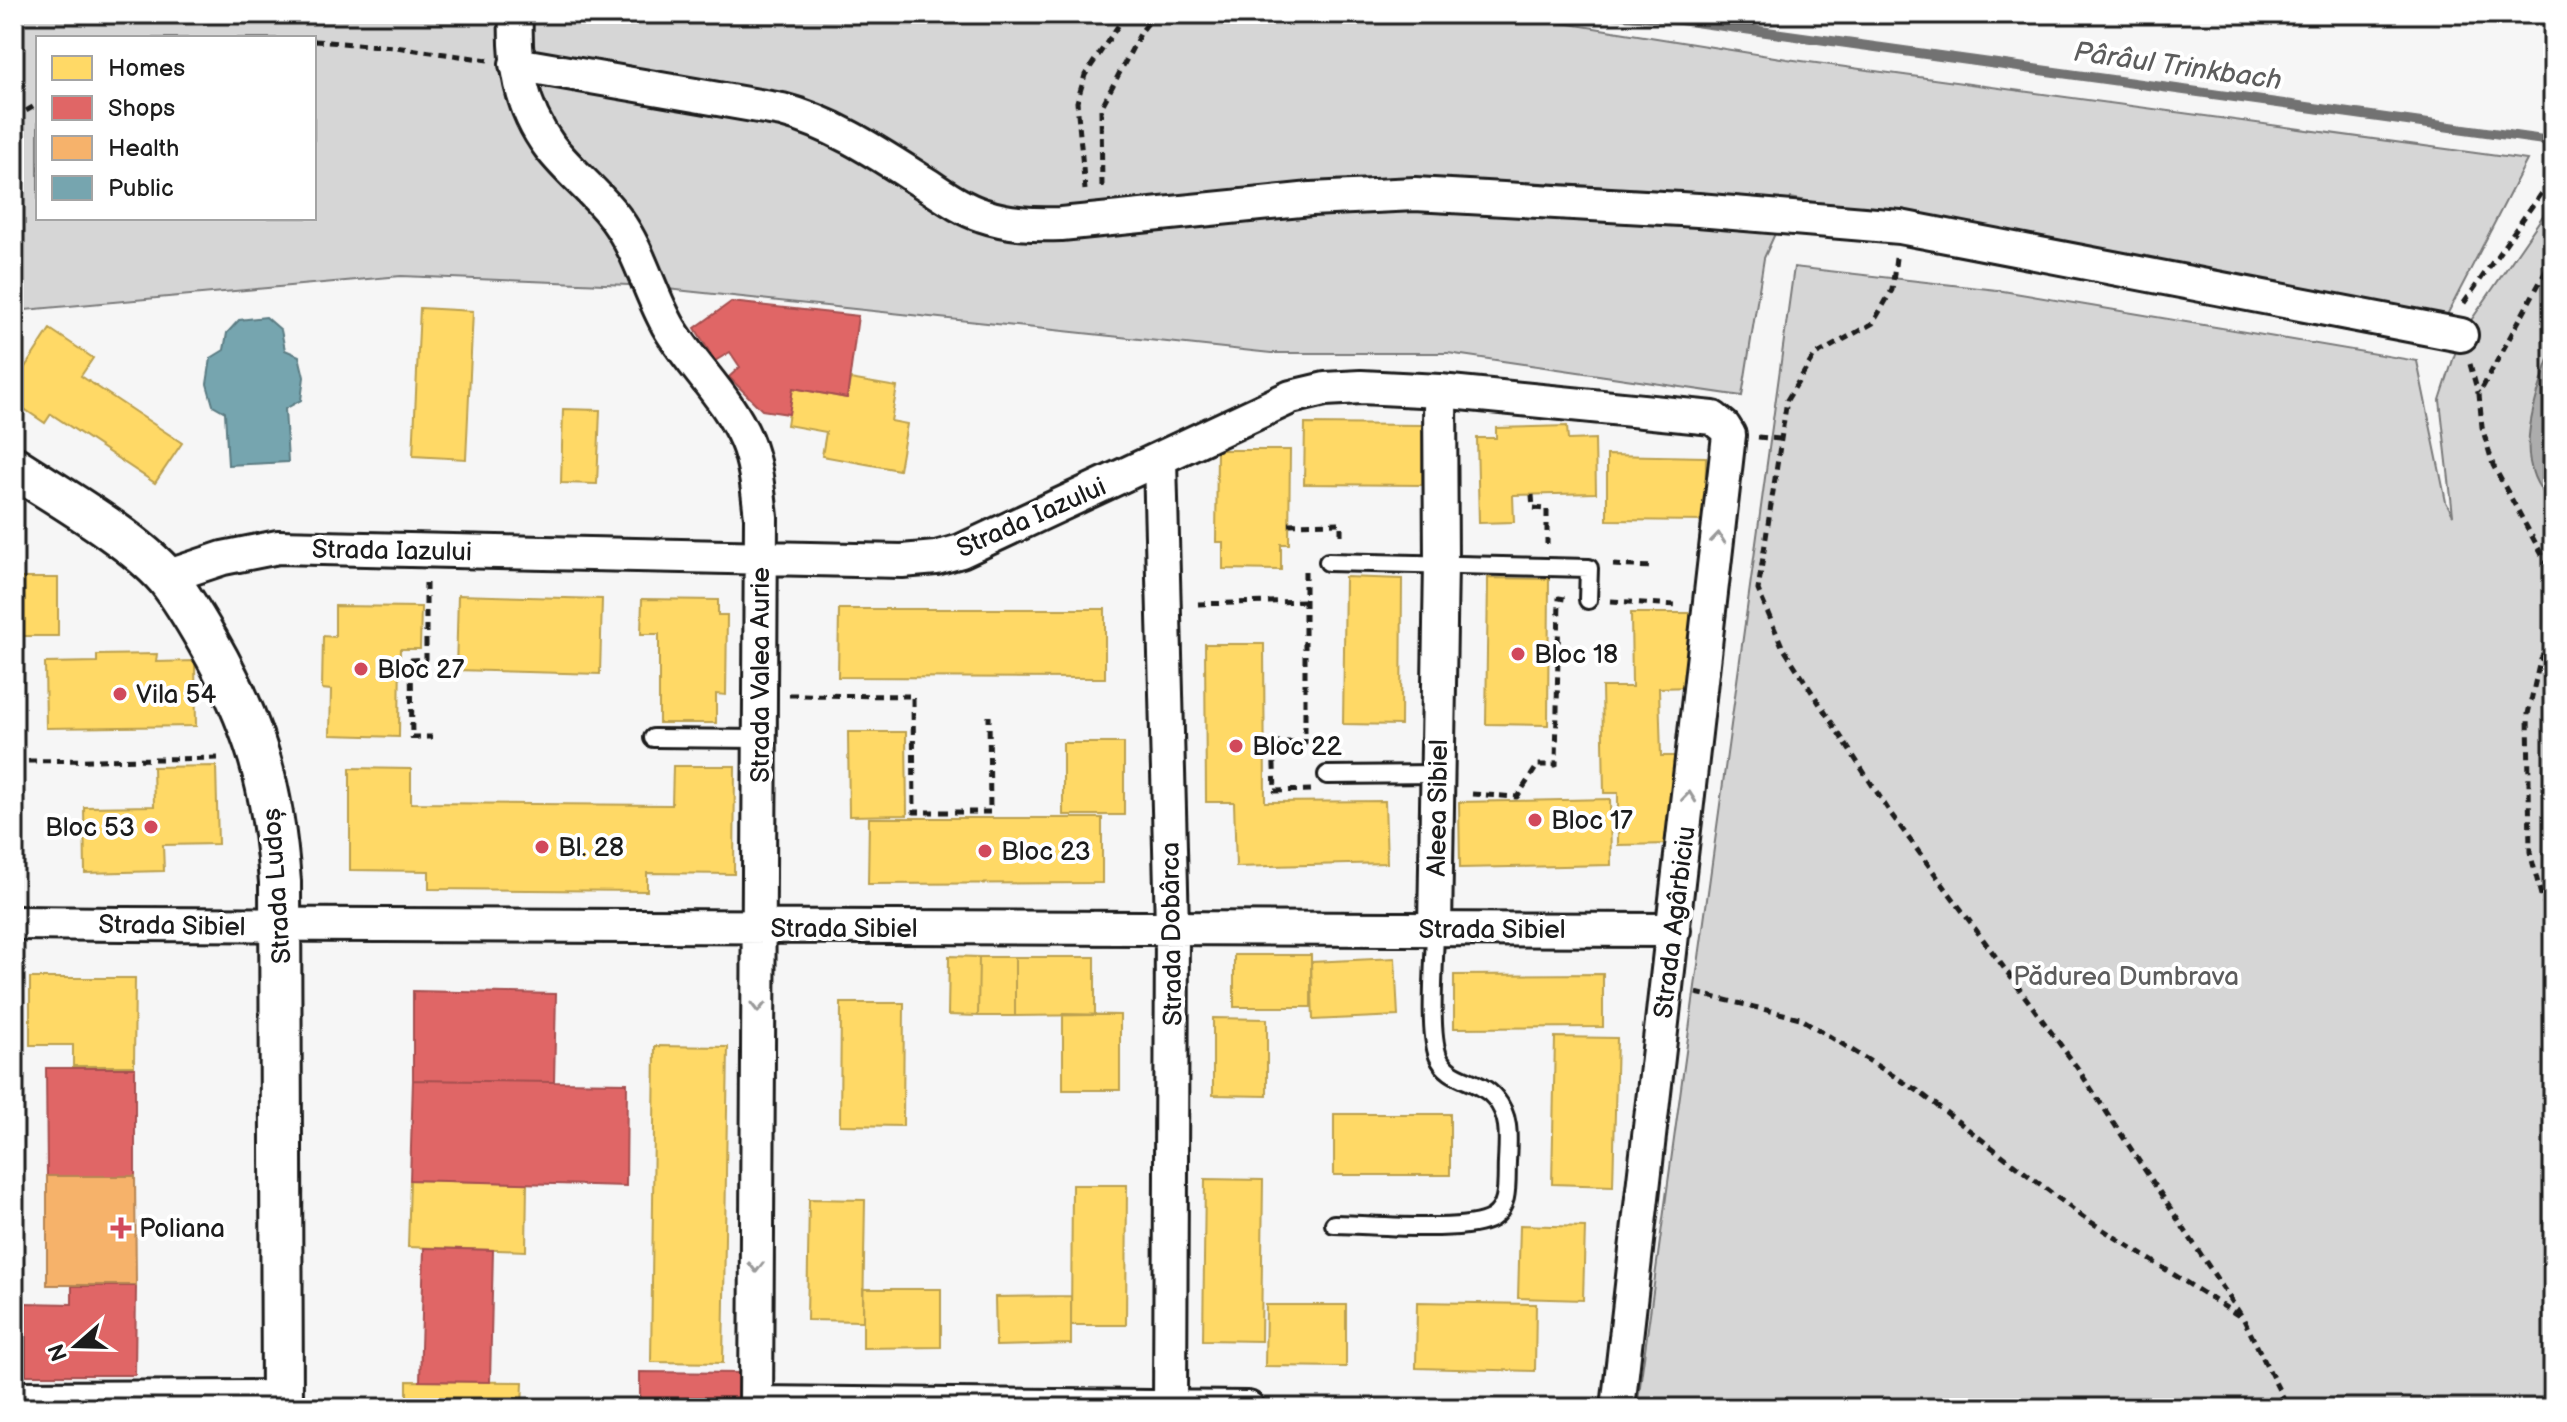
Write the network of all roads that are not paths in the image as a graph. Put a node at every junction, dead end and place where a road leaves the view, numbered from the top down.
1 (516, 14) edge
2 (516, 64) junction
3 (2452, 333) road end
4 (1440, 391) junction
5 (1729, 435) joint
6 (1160, 460) junction
7 (14, 467) edge
8 (761, 558) junction
9 (1328, 562) dead end
10 (1441, 563) junction
11 (166, 577) junction
12 (1588, 600) road end
13 (653, 738) dead end
14 (760, 739) junction
15 (1438, 774) junction
16 (1319, 777) road end
17 (14, 923) edge
18 (281, 926) junction
19 (1172, 926) junction
20 (1435, 928) junction
21 (758, 929) junction
22 (1674, 930) junction
23 (1334, 1224) dead end
24 (14, 1398) edge
25 (282, 1402) edge
26 (756, 1406) edge
27 (1170, 1407) edge
28 (1248, 1408) edge
29 (1618, 1408) edge

1 - 2 street, Strada Valea Aurie
2 - 3 street
2 - 8 street, Strada Valea Aurie
4 - 5 street, Strada Iazului
4 - 6 street, Strada Iazului
4 - 10 street, Aleea Sibiel
22 -> 5 street, Strada Agârbiciu
6 - 8 street, Strada Iazului
6 - 19 street, Strada Dobârca
7 - 11 street, Strada Ludoș
8 - 11 street, Strada Iazului
8 - 14 street, Strada Valea Aurie
9 - 10 lane
10 - 12 lane
10 - 15 street, Aleea Sibiel
11 - 18 street, Strada Ludoș
13 - 14 lane
14 - 21 street, Strada Valea Aurie
15 - 16 lane
15 - 20 street, Aleea Sibiel
17 - 18 street, Strada Sibiel
18 - 21 street, Strada Sibiel
18 - 25 street, Strada Ludoș
19 - 20 street, Strada Sibiel
19 - 21 street, Strada Sibiel
19 - 27 street, Strada Dobârca
20 - 22 street, Strada Sibiel
20 - 23 lane, Aleea Sibiel
21 -> 26 street, Strada Valea Aurie
22 - 29 street, Strada Agârbiciu
24 - 25 street
26 - 27 street
27 - 28 street

